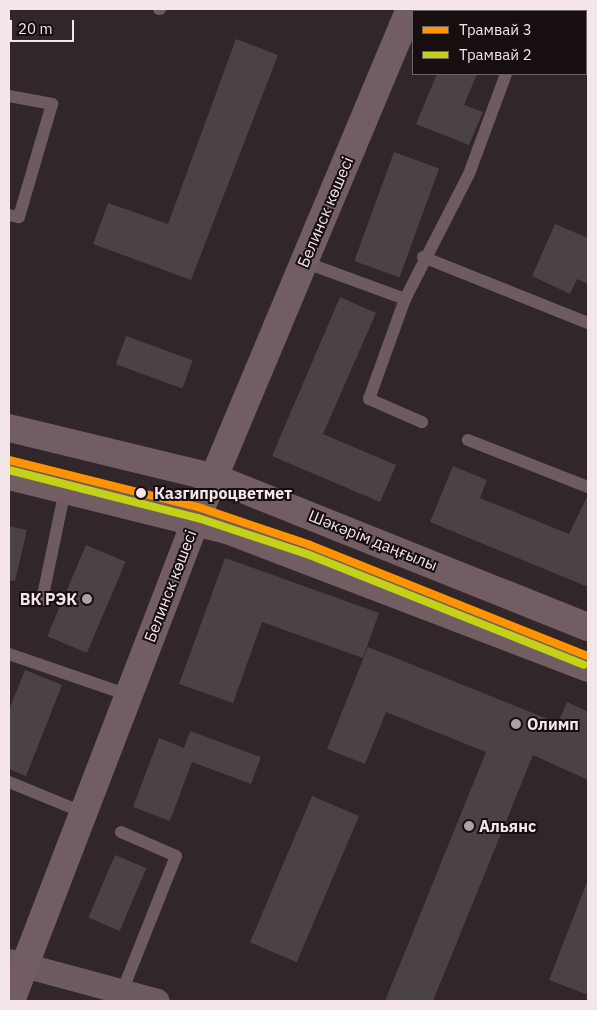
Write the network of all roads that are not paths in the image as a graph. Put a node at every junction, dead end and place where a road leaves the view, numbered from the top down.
1 (410, 9) edge
2 (506, 75) edge
3 (9, 96) edge
4 (9, 215) edge
5 (423, 257) junction
6 (304, 262) junction
7 (405, 299) junction
8 (588, 323) edge
9 (422, 422) dead end
10 (9, 428) edge
11 (468, 440) dead end
12 (9, 476) edge
13 (215, 478) junction
14 (588, 487) edge
15 (65, 490) junction
16 (196, 520) junction
17 (42, 600) dead end
18 (588, 627) edge
19 (9, 654) edge
20 (588, 668) edge
21 (128, 695) junction
22 (9, 782) edge
23 (82, 812) junction
24 (121, 832) dead end
25 (16, 963) edge
26 (122, 992) junction
27 (11, 1001) edge
28 (157, 1001) edge

1 - 6 main road, Белинск көшесі
2 - 5 lane
3 - 4 lane
5 - 7 lane
5 - 8 lane
6 - 7 lane
6 - 13 main road, Белинск көшесі
7 - 9 lane
10 - 13 main road, Шәкәрім даңғылы
11 - 14 lane
12 - 15 main road
13 - 16 main road, Белинск көшесі
13 - 18 main road, Шәкәрім даңғылы
15 - 16 main road
15 - 17 lane
16 - 20 main road
16 - 21 main road, Белинск көшесі
19 - 21 lane
21 - 23 main road, Белинск көшесі
22 - 23 lane
23 - 25 main road, Белинск көшесі
24 - 26 lane
25 - 26 street
25 - 27 main road, Белинск көшесі
26 - 28 street

